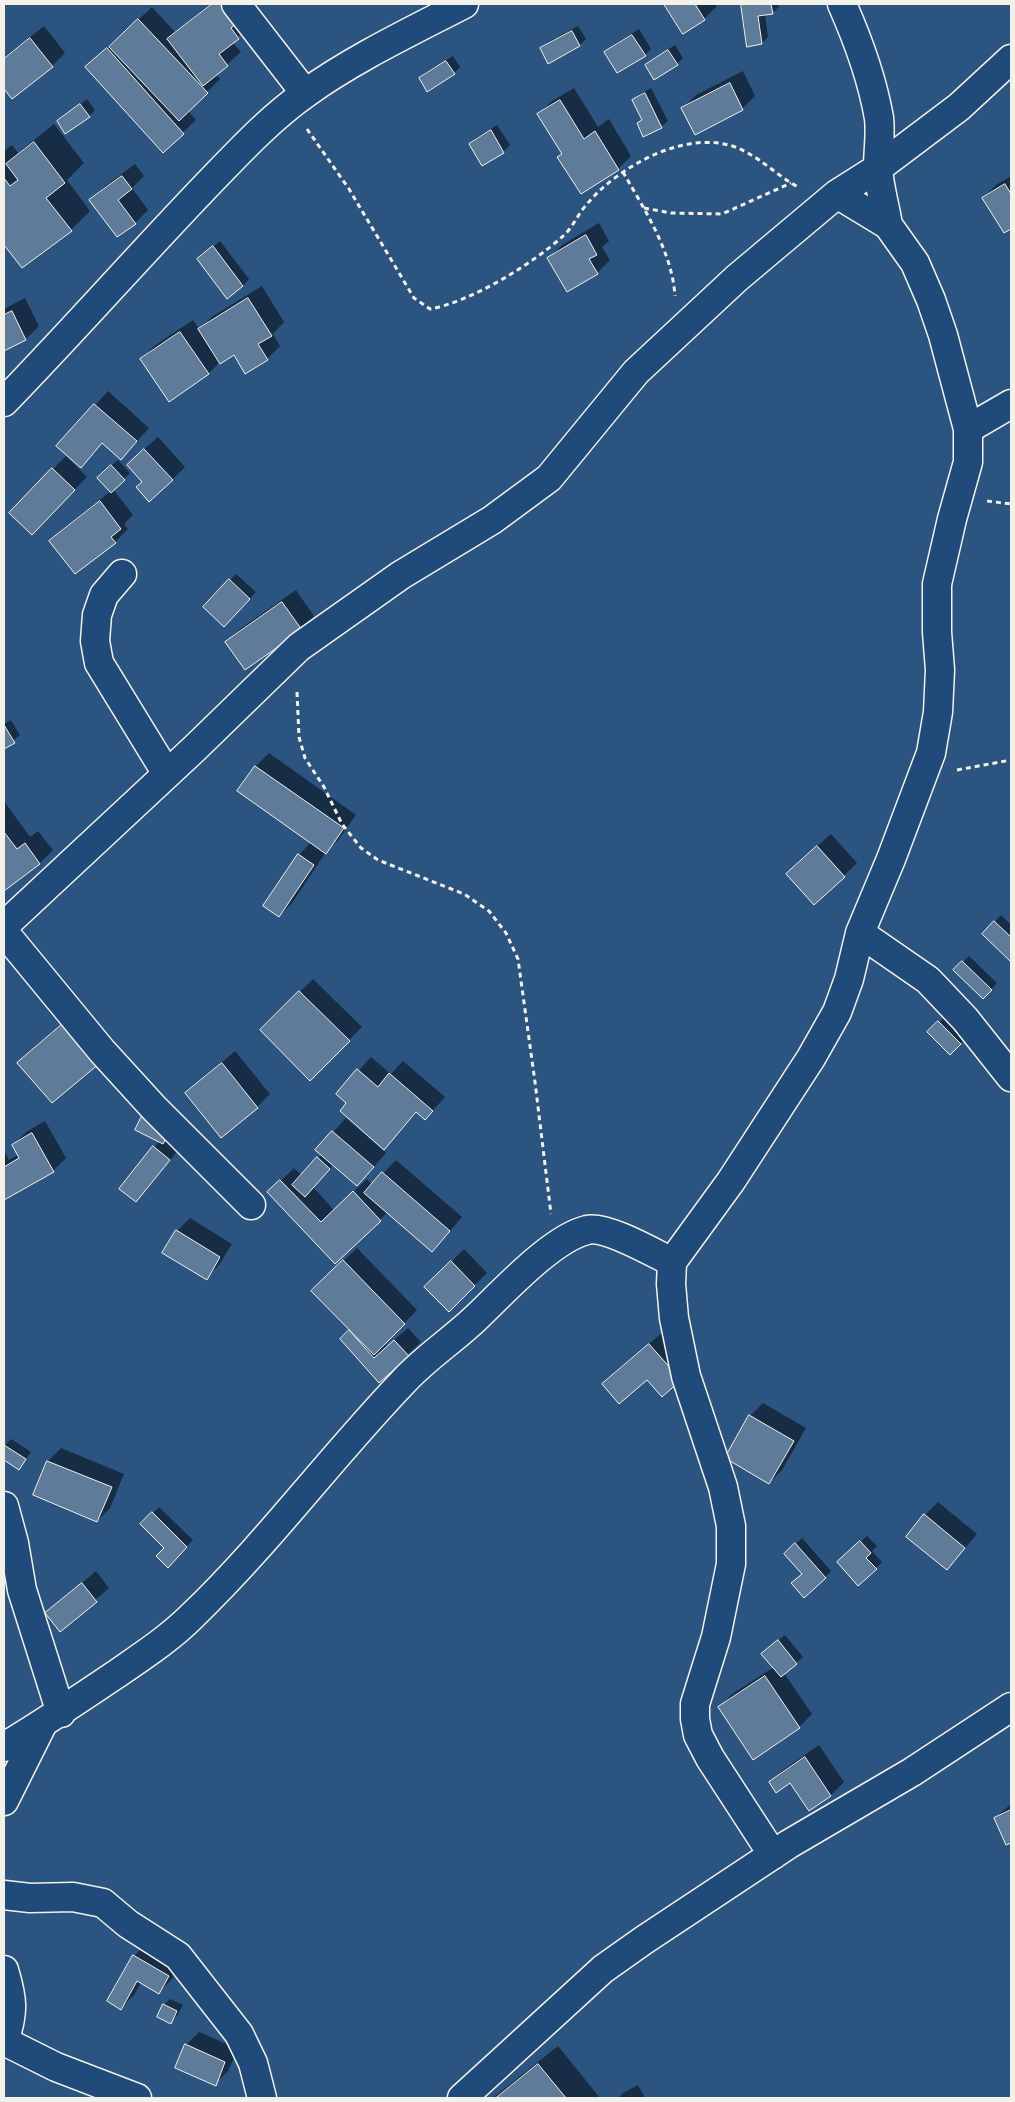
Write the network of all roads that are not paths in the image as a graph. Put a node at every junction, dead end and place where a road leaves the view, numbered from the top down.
1 (236, 4) edge
2 (464, 4) edge
3 (842, 4) edge
4 (1011, 59) edge
5 (297, 100) junction
6 (878, 168) junction
7 (832, 198) junction
8 (888, 225) junction
9 (4, 402) edge
10 (1011, 404) edge
11 (968, 429) junction
12 (122, 574) dead end
13 (167, 774) junction
14 (4, 926) edge
15 (4, 932) edge
16 (860, 933) junction
17 (1011, 1077) edge
18 (251, 1204) dead end
19 (672, 1262) junction
20 (4, 1506) edge
21 (1011, 1707) edge
22 (52, 1718) junction
23 (4, 1747) edge
24 (4, 1801) edge
25 (773, 1855) junction
26 (4, 1895) edge
27 (4, 1970) edge
28 (4, 2041) edge
29 (137, 2098) edge
30 (262, 2098) edge
31 (462, 2098) edge

1 - 5 street
2 - 5 street
3 - 6 street
4 - 6 street
5 - 9 street
6 - 7 street
6 - 8 street
7 - 8 street
7 - 13 street
8 - 11 street
10 - 11 street
11 - 16 street
12 - 13 street
13 - 14 street
15 - 18 street
16 - 17 street
16 - 19 street
19 - 22 street
19 - 25 street
20 - 22 street
21 - 25 street
22 - 23 street
22 - 24 street
25 - 31 street
26 - 30 street
27 - 28 street
28 - 29 street

